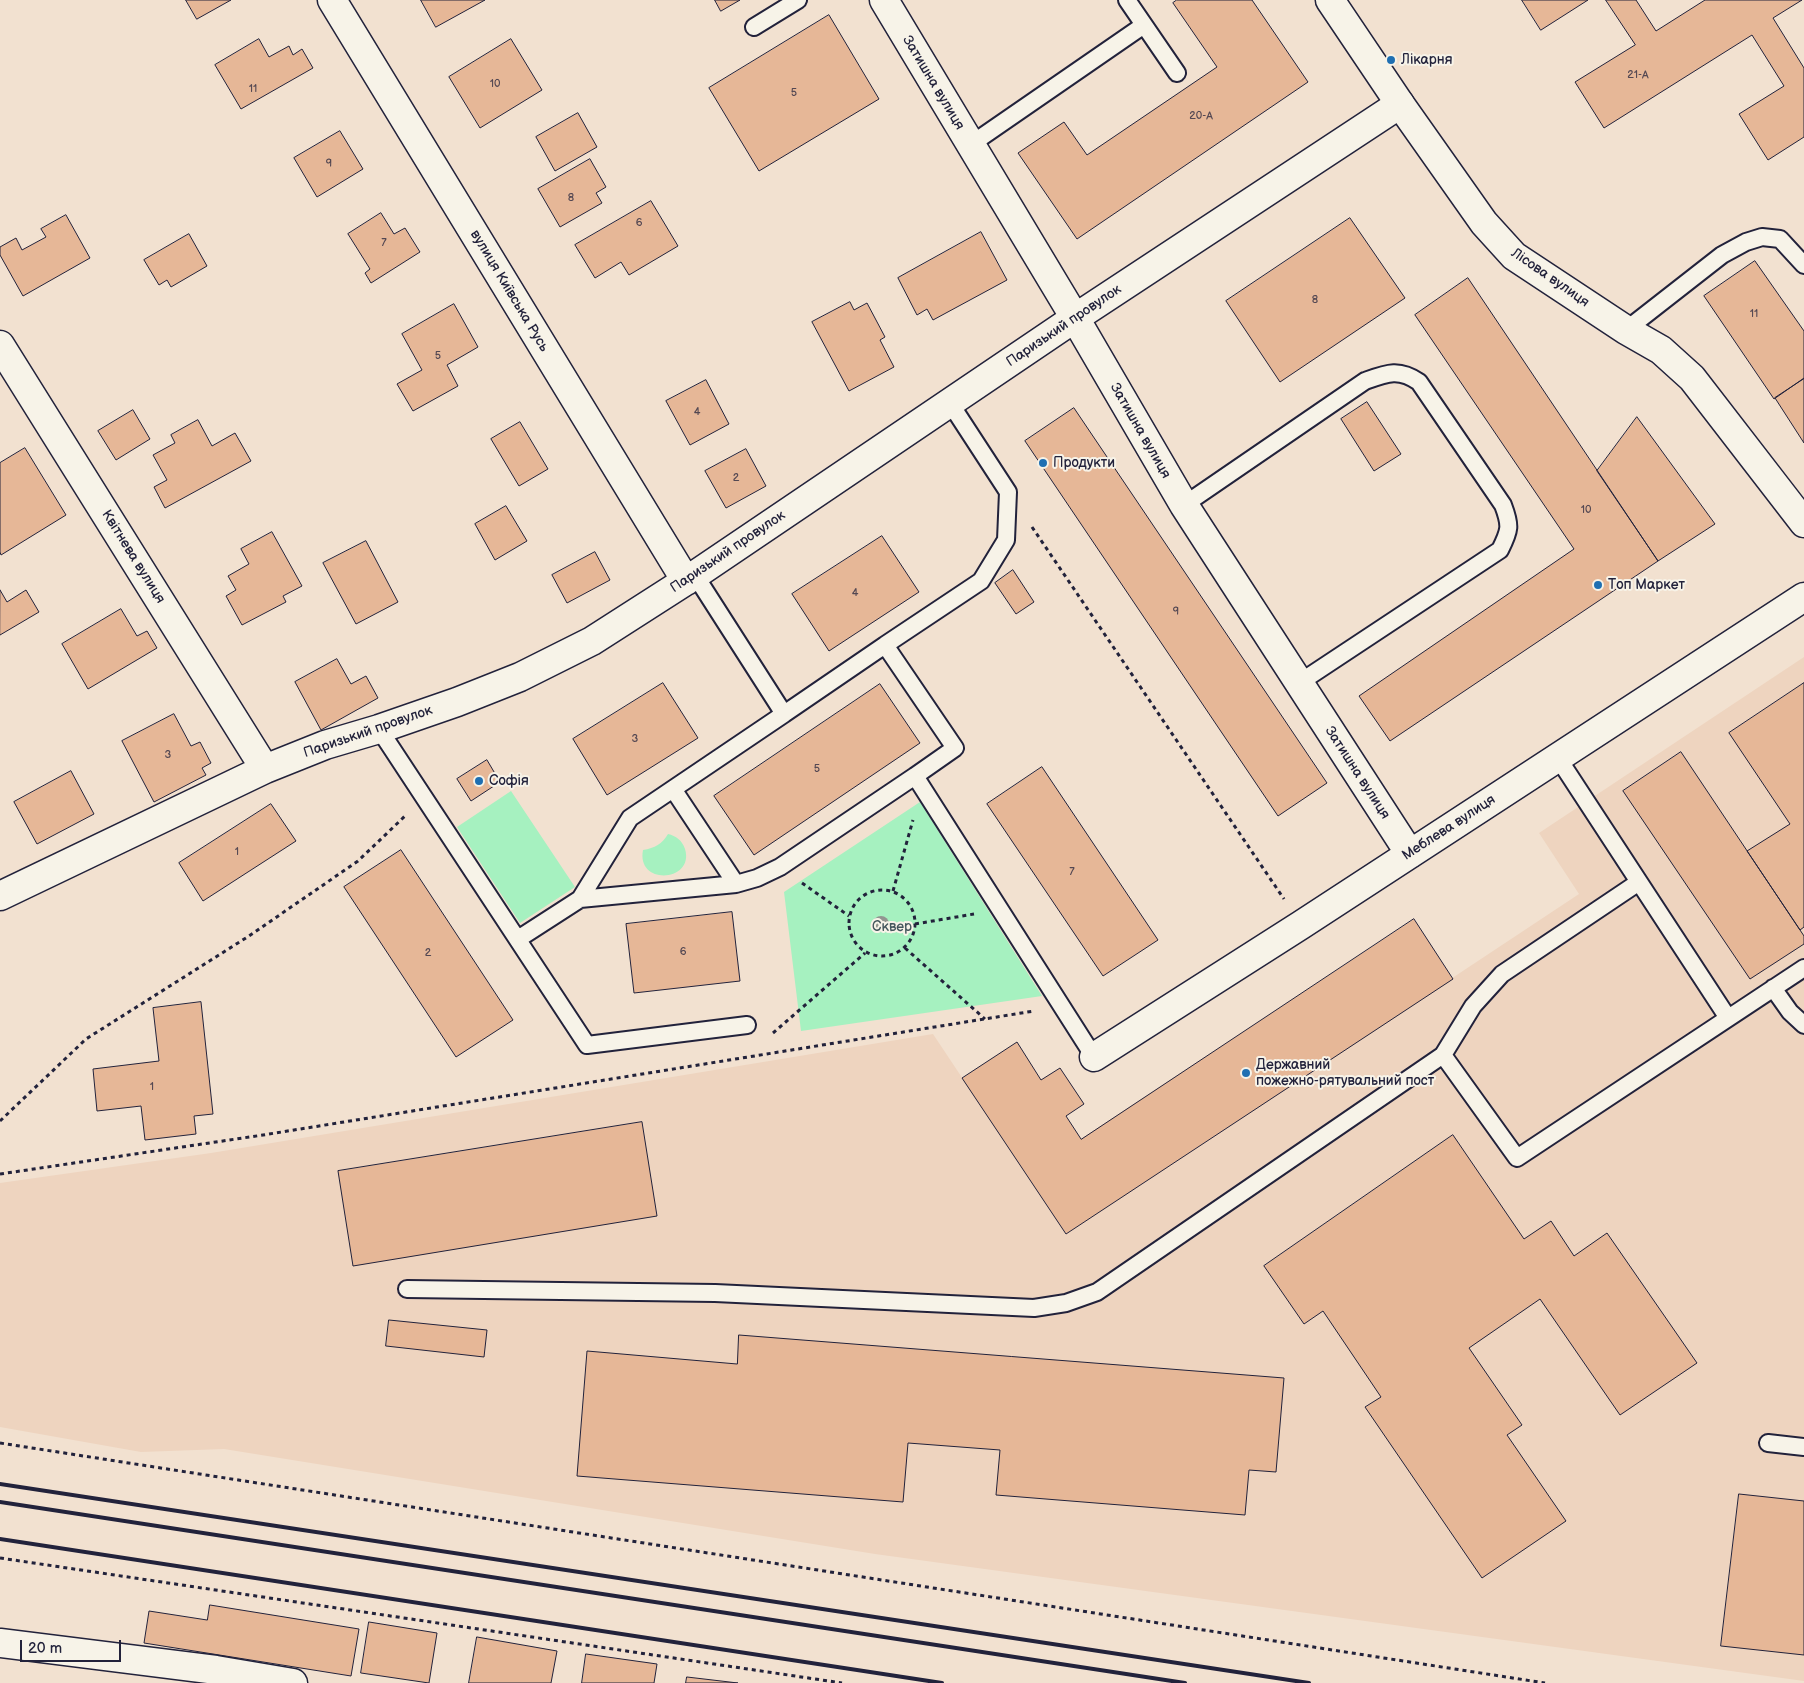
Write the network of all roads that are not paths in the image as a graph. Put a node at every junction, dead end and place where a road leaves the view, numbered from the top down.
1 (332, 0) edge
2 (798, 0) edge
3 (884, 0) edge
4 (1127, 0) edge
5 (1330, 0) edge
6 (1144, 25) junction
7 (754, 27) dead end
8 (1177, 73) dead end
9 (1400, 104) junction
10 (970, 145) junction
11 (1804, 265) edge
12 (1075, 318) junction
13 (1626, 330) junction
14 (0, 345) edge
15 (950, 403) junction
16 (1184, 505) junction
17 (1804, 524) edge
18 (690, 578) junction
19 (1804, 597) edge
20 (885, 645) junction
21 (1299, 683) junction
22 (784, 714) junction
23 (379, 729) junction
24 (1558, 758) junction
25 (265, 769) junction
26 (919, 781) junction
27 (673, 789) junction
28 (1410, 854) junction
29 (1639, 882) junction
30 (736, 884) junction
31 (0, 896) edge
32 (580, 899) junction
33 (518, 939) junction
34 (1804, 968) edge
35 (1773, 988) junction
36 (1728, 1018) junction
37 (747, 1025) dead end
38 (1804, 1025) edge
39 (1443, 1055) junction
40 (1094, 1057) joint
41 (408, 1289) dead end
42 (1768, 1443) dead end
43 (1804, 1446) edge
44 (0, 1643) edge
45 (206, 1676) edge
46 (293, 1683) edge

1 - 18 street, вулиця Київська Русь
2 - 7 lane
3 - 10 street, Затишна вулиця
4 - 6 lane
5 - 9 street, Лісова вулиця
6 - 8 lane
6 - 10 lane
9 - 12 street, Паризький провулок
9 - 13 street, Лісова вулиця
10 - 12 street, Затишна вулиця
11 - 13 lane
12 - 15 street, Паризький провулок
12 - 16 street, Затишна вулиця
13 - 17 street, Лісова вулиця
14 - 25 street, Квітнева вулиця
15 - 18 street, Паризький провулок
15 - 20 lane
16 - 21 street, Затишна вулиця
16 - 21 lane
18 - 22 lane
18 - 23 street, Паризький провулок
19 - 24 street, Меблева вулиця
20 - 22 lane
20 - 26 lane
21 - 28 street, Затишна вулиця
22 - 27 lane
23 - 25 street, Паризький провулок
23 - 33 lane
24 - 28 street, Меблева вулиця
24 - 29 lane
25 - 31 street, Паризький провулок
26 - 30 lane
26 - 40 lane
27 - 30 lane
27 - 32 lane
28 - 40 street, Меблева вулиця
29 - 36 lane
29 - 39 lane
30 - 32 lane
32 - 33 lane
33 - 37 lane
34 - 35 lane
35 - 36 lane
35 - 38 lane
36 - 39 lane
39 - 41 lane
42 - 43 lane
44 - 45 street
45 - 46 street

